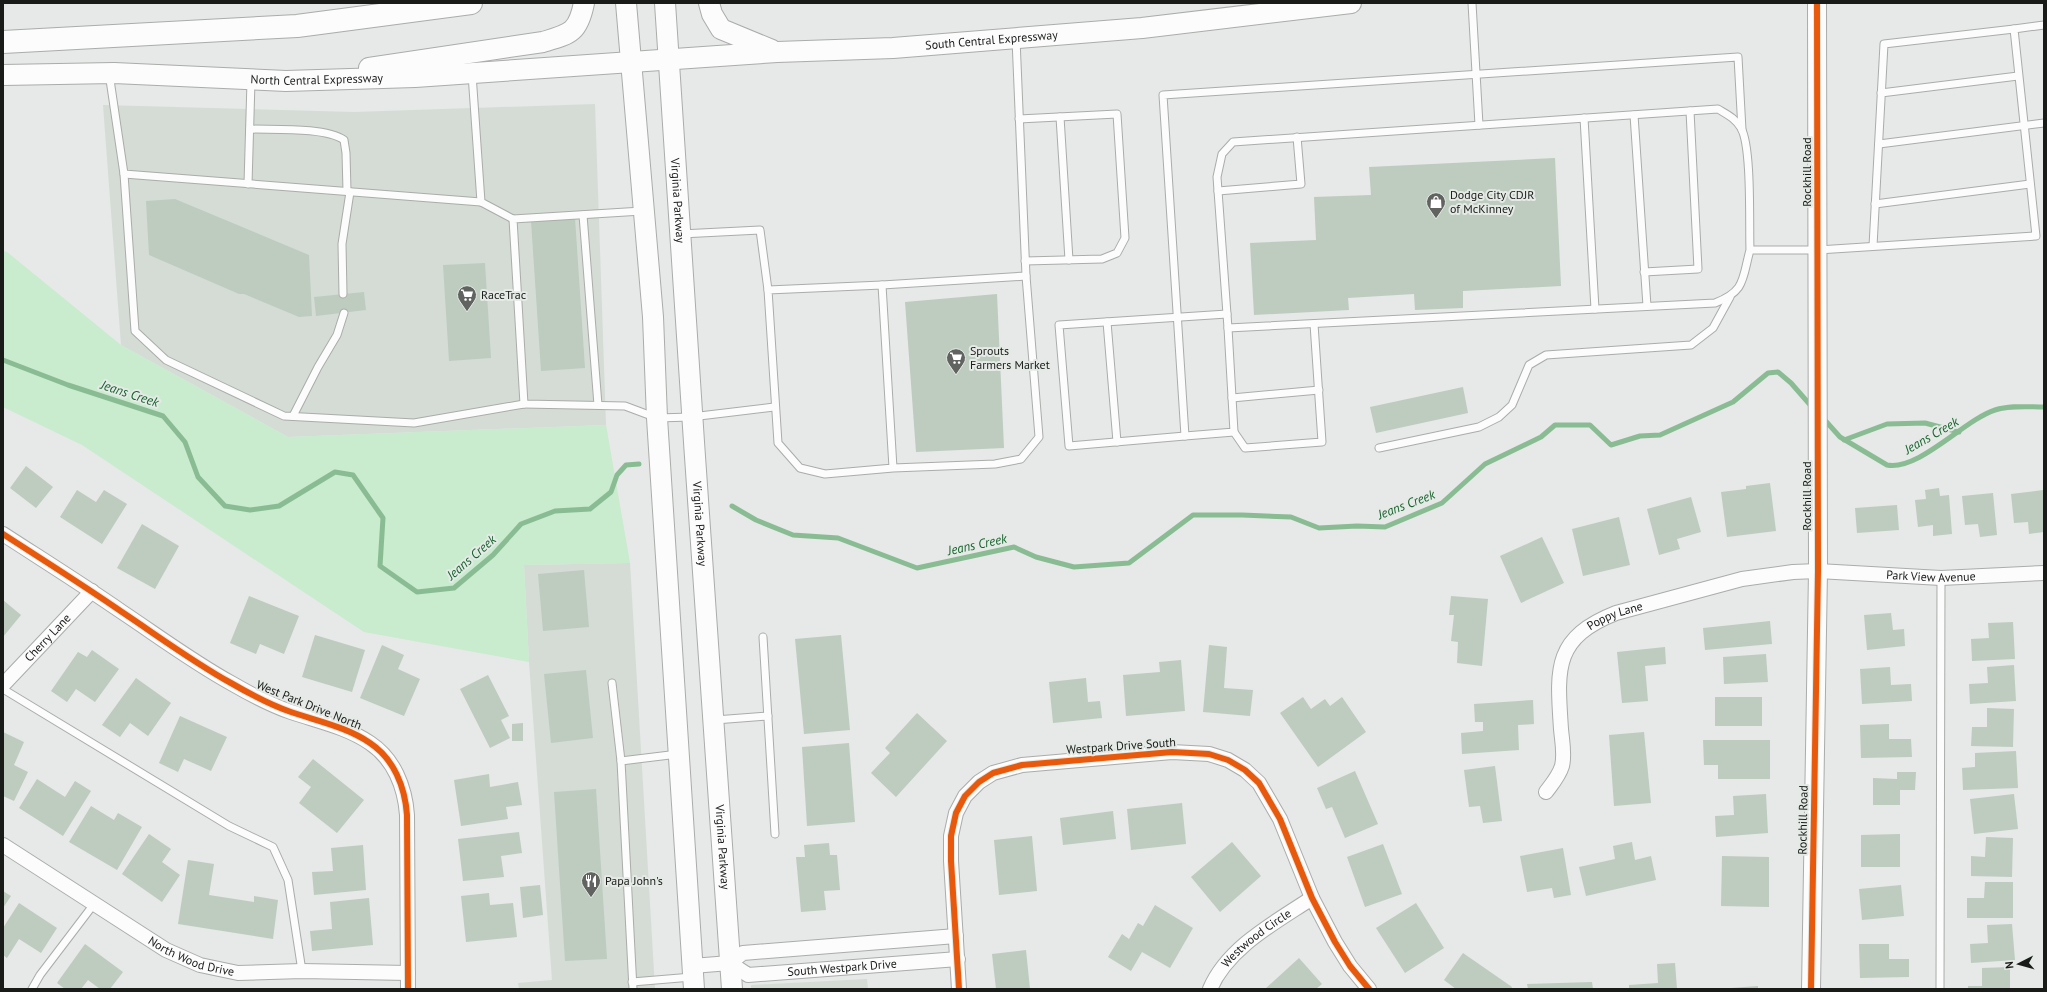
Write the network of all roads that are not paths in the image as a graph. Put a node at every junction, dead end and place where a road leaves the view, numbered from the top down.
1 (471, 3) edge
2 (584, 3) edge
3 (626, 3) edge
4 (665, 3) edge
5 (709, 3) edge
6 (1351, 3) edge
7 (1472, 3) edge
8 (1817, 3) edge
9 (2044, 25) edge
10 (2014, 30) junction
11 (1016, 38) junction
12 (3, 42) edge
13 (777, 52) junction
14 (668, 59) junction
15 (631, 61) junction
16 (109, 73) junction
17 (472, 73) junction
18 (1475, 74) junction
19 (3, 75) edge
20 (2018, 76) junction
21 (251, 79) junction
22 (286, 81) junction
23 (1881, 93) junction
24 (1690, 111) junction
25 (1634, 115) junction
26 (1060, 117) junction
27 (1019, 118) junction
28 (1584, 118) junction
29 (2044, 123) edge
30 (1479, 125) junction
31 (2024, 127) junction
32 (250, 129) junction
33 (1742, 130) junction
34 (1297, 137) junction
35 (1879, 144) junction
36 (124, 174) junction
37 (248, 184) junction
38 (2030, 184) junction
39 (1218, 191) junction
40 (348, 192) junction
41 (481, 202) junction
42 (1875, 204) junction
43 (644, 211) junction
44 (583, 215) junction
45 (513, 219) junction
46 (680, 234) junction
47 (1873, 246) junction
48 (1750, 250) junction
49 (1818, 250) junction
50 (1069, 260) junction
51 (1025, 261) junction
52 (1644, 272) junction
53 (1026, 276) junction
54 (882, 285) junction
55 (768, 290) junction
56 (343, 294) dead end
57 (1730, 297) junction
58 (1647, 306) junction
59 (1595, 309) junction
60 (344, 313) dead end
61 (1227, 314) junction
62 (1177, 317) junction
63 (1107, 322) junction
64 (1314, 324) junction
65 (1228, 328) junction
66 (1318, 390) junction
67 (1232, 398) junction
68 (524, 404) junction
69 (598, 405) junction
70 (774, 408) junction
71 (293, 416) junction
72 (691, 417) junction
73 (657, 418) junction
74 (1234, 432) junction
75 (1185, 436) junction
76 (1117, 442) junction
77 (1379, 448) dead end
78 (893, 468) junction
79 (3, 534) edge
80 (1818, 571) junction
81 (2044, 573) edge
82 (1941, 578) junction
83 (92, 592) junction
84 (763, 637) dead end
85 (612, 683) dead end
86 (3, 685) edge
87 (3, 690) edge
88 (768, 716) junction
89 (715, 720) junction
90 (679, 754) junction
91 (621, 761) junction
92 (1546, 792) dead end
93 (775, 834) dead end
94 (3, 845) edge
95 (1312, 898) junction
96 (94, 904) junction
97 (956, 936) junction
98 (958, 958) junction
99 (730, 963) junction
100 (302, 971) junction
101 (408, 973) junction
102 (693, 977) edge
103 (633, 985) edge
104 (32, 989) edge
105 (408, 989) edge
106 (732, 989) edge
107 (959, 989) edge
108 (1210, 989) edge
109 (1370, 989) edge
110 (1811, 989) edge
111 (1940, 989) edge

1 - 12 highway
2 - 22 main road
3 - 15 main road
4 - 14 main road, Virginia Parkway
5 - 13 main road
6 - 11 main road, South Central Expressway
7 - 18 lane
8 - 49 street, Rockhill Road
9 - 10 lane
10 - 20 lane
10 - 23 lane
11 - 13 main road, South Central Expressway
11 - 27 lane
13 - 14 main road, South Central Expressway
14 - 15 main road, South Central Expressway
14 - 46 main road, Virginia Parkway
15 - 17 main road, North Central Expressway
15 - 43 main road
16 - 19 main road, North Central Expressway
16 - 21 main road, North Central Expressway
16 - 36 lane
17 - 22 main road, North Central Expressway
17 - 41 lane
18 - 30 lane
18 - 33 lane
18 - 62 lane
20 - 23 lane
20 - 31 lane
21 - 22 main road, North Central Expressway
21 - 32 lane
23 - 35 lane
24 - 25 lane
24 - 33 lane
24 - 52 lane
25 - 28 lane
25 - 52 lane
26 - 27 lane
26 - 50 lane
26 - 50 lane
27 - 51 lane
28 - 30 lane
28 - 59 lane
29 - 31 lane
30 - 34 lane
31 - 35 lane
31 - 38 lane
32 - 37 lane
32 - 40 lane
33 - 48 lane
34 - 39 lane
34 - 39 lane
35 - 42 lane
36 - 37 lane
36 - 71 lane
37 - 40 lane
38 - 42 lane
38 - 47 lane
39 - 61 lane
40 - 41 lane
40 - 56 lane
41 - 45 lane
42 - 47 lane
43 - 44 lane
43 - 73 main road
44 - 45 lane
44 - 69 lane
45 - 68 lane
46 - 55 lane
46 - 72 main road, Virginia Parkway
47 - 49 lane
48 - 49 lane
48 - 57 lane
49 - 80 street, Rockhill Road
50 - 51 lane
51 - 53 lane
52 - 58 lane
53 - 54 lane
53 - 78 lane
54 - 55 lane
54 - 78 lane
55 - 70 lane
57 - 58 lane
57 - 77 lane
58 - 59 lane
59 - 64 lane
60 - 71 lane
61 - 62 lane
61 - 65 lane
62 - 63 lane
62 - 75 lane
63 - 76 lane
63 - 76 lane
64 - 65 lane
64 - 66 lane
65 - 67 lane
66 - 67 lane
66 - 74 lane
67 - 74 lane
68 - 69 lane
68 - 71 lane
69 - 73 lane
70 - 72 lane
70 - 78 lane
72 - 73 lane
72 - 89 main road, Virginia Parkway
73 - 90 main road
74 - 75 lane
75 - 76 lane
79 - 83 street, West Park Drive North
80 - 82 street, Park View Avenue
80 - 92 street, Poppy Lane
80 - 110 street, Rockhill Road
81 - 82 street, Park View Avenue
82 - 111 lane
83 - 86 street, Cherry Lane
83 - 101 street, West Park Drive North
84 - 88 lane
85 - 91 lane
87 - 100 lane
88 - 89 lane
88 - 93 lane
89 - 99 main road, Virginia Parkway
90 - 91 lane
90 - 102 main road
91 - 103 lane
94 - 96 street, North Wood Drive
95 - 97 street, Westpark Drive South
95 - 108 street, Westwood Circle
95 - 109 street, Westpark Drive South
96 - 100 street, North Wood Drive
96 - 104 lane
97 - 98 street, Westpark Drive South
97 - 99 street, South Westpark Drive
98 - 99 street, South Westpark Drive
98 - 107 street, Westpark Drive South
99 - 102 street, South Westpark Drive
99 - 106 main road, Virginia Parkway
100 - 101 street, North Wood Drive
101 - 105 street, West Park Drive North
102 - 103 lane

